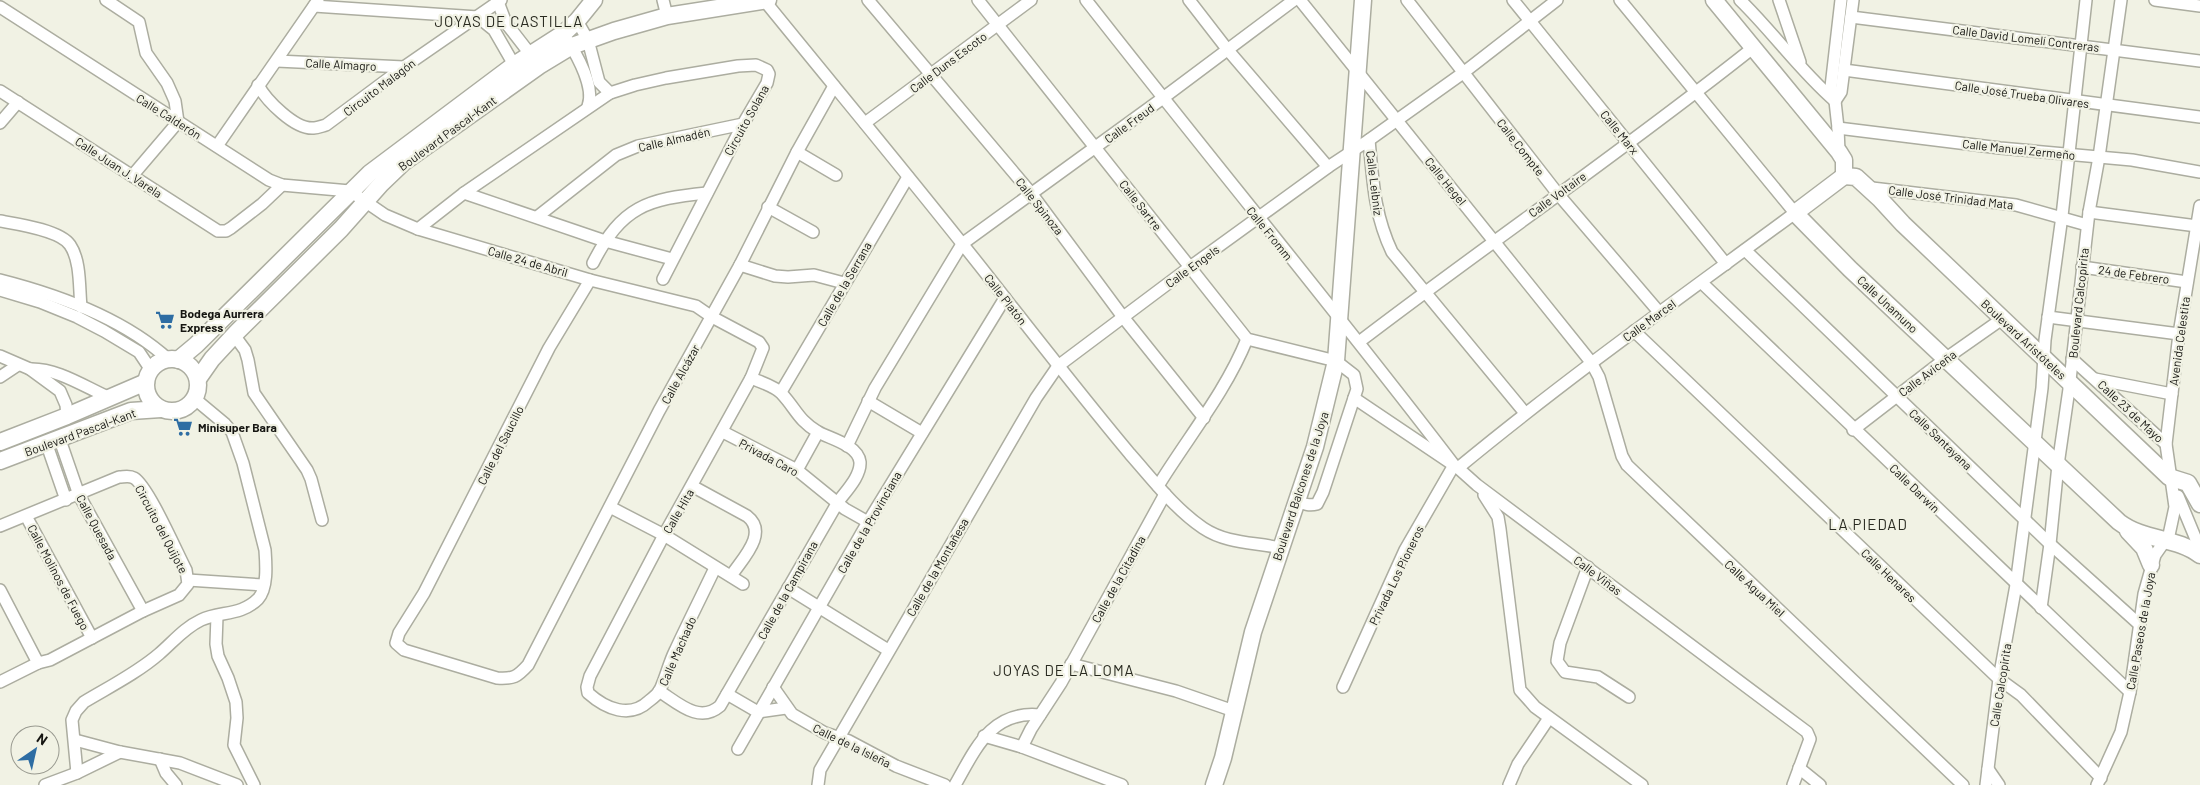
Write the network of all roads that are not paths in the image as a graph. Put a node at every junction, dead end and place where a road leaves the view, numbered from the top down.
1 (106, 0) edge
2 (594, 0) edge
3 (868, 0) edge
4 (978, 0) edge
5 (1031, 0) edge
6 (1086, 0) edge
7 (1189, 0) edge
8 (1294, 0) edge
9 (1300, 0) edge
10 (1363, 0) edge
11 (1407, 0) edge
12 (1513, 0) edge
13 (1557, 0) edge
14 (1620, 0) edge
15 (1714, 0) edge
16 (1740, 0) edge
17 (1779, 0) edge
18 (1842, 0) edge
19 (1853, 0) edge
20 (2086, 0) edge
21 (2121, 0) edge
22 (2155, 0) edge
23 (500, 1) edge
24 (766, 1) edge
25 (316, 3) edge
26 (2200, 6) edge
27 (0, 7) edge
28 (665, 8) edge
29 (478, 17) junction
30 (1851, 17) junction
31 (1529, 20) junction
32 (578, 21) junction
33 (998, 24) junction
34 (568, 40) junction
35 (588, 40) junction
36 (2081, 45) junction
37 (1754, 47) junction
38 (1227, 49) junction
39 (2115, 49) junction
40 (535, 60) junction
41 (278, 61) junction
42 (2200, 61) edge
43 (1800, 64) junction
44 (404, 67) junction
45 (1844, 70) junction
46 (518, 72) junction
47 (1356, 72) junction
48 (1463, 73) junction
49 (930, 76) junction
50 (258, 85) junction
51 (834, 86) junction
52 (0, 91) edge
53 (610, 93) junction
54 (1696, 93) junction
55 (1163, 98) junction
56 (1836, 101) junction
57 (2074, 101) junction
58 (18, 102) junction
59 (2106, 105) junction
60 (588, 106) junction
61 (2200, 118) edge
62 (1397, 120) junction
63 (178, 122) junction
64 (0, 123) edge
65 (865, 123) junction
66 (743, 124) junction
67 (1838, 128) junction
68 (1369, 140) junction
69 (1628, 142) junction
70 (217, 146) junction
71 (1096, 147) junction
72 (797, 152) junction
73 (1839, 152) junction
74 (1351, 153) junction
75 (2068, 154) junction
76 (2099, 157) junction
77 (1328, 167) junction
78 (2200, 172) edge
79 (836, 175) dead end
80 (132, 176) junction
81 (1844, 176) junction
82 (908, 177) junction
83 (282, 185) junction
84 (350, 192) junction
85 (464, 193) junction
86 (707, 193) junction
87 (1031, 193) junction
88 (1876, 193) junction
89 (1558, 194) junction
90 (365, 203) junction
91 (2200, 206) edge
92 (768, 208) junction
93 (2089, 212) junction
94 (1795, 213) junction
95 (2062, 216) junction
96 (537, 217) junction
97 (1258, 218) junction
98 (0, 221) edge
99 (2087, 225) junction
100 (2197, 226) junction
101 (418, 228) junction
102 (813, 232) dead end
103 (1494, 240) junction
104 (605, 241) junction
105 (962, 244) junction
106 (1745, 250) junction
107 (672, 259) junction
108 (594, 263) dead end
109 (1726, 264) junction
110 (740, 265) junction
111 (1190, 267) junction
112 (2082, 267) junction
113 (0, 280) edge
114 (590, 280) junction
115 (664, 280) dead end
116 (2187, 282) junction
117 (844, 283) junction
118 (1702, 283) junction
119 (0, 290) edge
120 (1425, 291) junction
121 (1005, 298) junction
122 (81, 306) junction
123 (1660, 312) junction
124 (712, 317) junction
125 (1123, 317) junction
126 (1339, 317) junction
127 (2048, 317) junction
128 (2002, 319) junction
129 (2077, 321) junction
130 (1634, 331) junction
131 (2179, 334) junction
132 (234, 335) junction
133 (1247, 339) junction
134 (1359, 342) junction
135 (0, 356) edge
136 (2044, 358) junction
137 (173, 359) junction
138 (1945, 359) junction
139 (2072, 359) junction
140 (1336, 361) junction
141 (1591, 362) junction
142 (18, 365) junction
143 (1058, 366) junction
144 (30, 369) junction
145 (148, 376) junction
146 (0, 377) edge
147 (751, 378) junction
148 (198, 379) junction
149 (2095, 379) junction
150 (2070, 382) junction
151 (781, 392) junction
152 (2172, 394) junction
153 (1896, 396) junction
154 (110, 398) junction
155 (1354, 398) junction
156 (195, 399) junction
157 (868, 401) junction
158 (161, 409) junction
159 (1525, 413) junction
160 (66, 416) junction
161 (1204, 418) junction
162 (1853, 430) junction
163 (723, 432) junction
164 (818, 432) junction
165 (922, 433) junction
166 (0, 442) edge
167 (53, 442) junction
168 (2035, 444) junction
169 (2166, 444) junction
170 (847, 446) junction
171 (0, 461) edge
172 (2058, 465) junction
173 (1456, 467) junction
174 (797, 470) junction
175 (2169, 477) junction
176 (1477, 485) junction
177 (692, 486) junction
178 (1162, 490) junction
179 (79, 495) junction
180 (66, 500) junction
181 (1297, 501) junction
182 (838, 502) junction
183 (2200, 504) edge
184 (610, 507) junction
185 (26, 516) junction
186 (2024, 519) junction
187 (322, 520) dead end
188 (868, 522) junction
189 (0, 526) edge
190 (2126, 527) junction
191 (664, 535) junction
192 (2166, 541) junction
193 (2050, 544) junction
194 (1281, 548) junction
195 (2200, 549) edge
196 (2200, 555) edge
197 (2151, 565) junction
198 (1588, 567) junction
199 (715, 568) junction
200 (731, 576) junction
201 (188, 580) junction
202 (743, 584) dead end
203 (264, 585) junction
204 (2016, 585) junction
205 (788, 588) junction
206 (0, 590) edge
207 (820, 608) junction
208 (2041, 608) junction
209 (143, 611) junction
210 (217, 616) junction
211 (2140, 625) junction
212 (92, 638) junction
213 (888, 650) junction
214 (38, 663) junction
215 (1071, 664) junction
216 (528, 665) joint
217 (1999, 679) junction
218 (0, 682) edge
219 (773, 687) junction
220 (1343, 687) dead end
221 (659, 691) junction
222 (2130, 692) junction
223 (727, 694) junction
224 (1628, 697) dead end
225 (786, 708) junction
226 (619, 711) joint
227 (1234, 711) junction
228 (758, 712) junction
229 (1040, 715) junction
230 (1549, 718) junction
231 (984, 736) junction
232 (839, 738) junction
233 (75, 740) junction
234 (1022, 748) junction
235 (738, 749) dead end
236 (120, 752) junction
237 (160, 759) junction
238 (1799, 768) junction
239 (1988, 769) junction
240 (77, 773) junction
241 (2099, 781) edge
242 (61, 782) edge
243 (45, 785) edge
244 (176, 785) edge
245 (237, 785) edge
246 (254, 785) edge
247 (818, 785) edge
248 (945, 785) edge
249 (955, 785) edge
250 (1122, 785) edge
251 (1214, 785) edge
252 (1509, 785) edge
253 (1642, 785) edge
254 (1793, 785) edge
255 (1820, 785) edge
256 (1963, 785) edge
257 (1986, 785) edge
258 (1999, 785) edge

1 - 63 street
2 - 32 street, Boulevard Pascal-Kant
3 - 49 street, Calle Spinoza
4 - 33 street, Calle Sartre
5 - 33 street, Calle Duns Escoto
6 - 55 street, Calle Fromm
7 - 38 street
8 - 38 street, Calle Freud
9 - 47 street, Calle Hegel
10 - 47 street, Boulevard Balcones de la Joya
11 - 48 street, Calle Compte
12 - 31 street, Calle Marx
13 - 31 street
14 - 54 street, Calle Unamuno
15 - 37 street, Boulevard Aristóteles
16 - 43 street
17 - 43 street
18 - 56 street
19 - 30 street
20 - 36 street
21 - 39 street, Boulevard Calcopirita
22 - 26 street
23 - 29 street, Circuito Malagón
23 - 40 street
24 - 28 street, Boulevard Pascal-Kant
24 - 51 street, Calle Platón
25 - 29 street
25 - 41 street
27 - 63 street, Calle Calderón
28 - 35 street, Boulevard Pascal-Kant
29 - 44 street, Circuito Malagón
29 - 46 street
30 - 36 street, Calle David Lomelí Contreras
30 - 45 street
31 - 48 street
31 - 69 street, Calle Marx
32 - 34 street, Boulevard Pascal-Kant
32 - 35 street
33 - 49 street, Calle Duns Escoto
33 - 71 street, Calle Sartre
34 - 35 street, Boulevard Pascal-Kant
34 - 40 street, Boulevard Pascal-Kant
34 - 60 street
35 - 53 street
36 - 39 street, Calle David Lomelí Contreras
36 - 57 street
37 - 54 street, Calle Voltaire
37 - 73 street, Boulevard Aristóteles
38 - 55 street, Calle Freud
38 - 77 street
39 - 42 street, Calle David Lomelí Contreras
39 - 59 street, Boulevard Calcopirita
40 - 46 street, Boulevard Pascal-Kant
41 - 44 street, Calle Almagro
41 - 50 street
43 - 56 street
44 - 50 street, Circuito Malagón
45 - 56 street
45 - 57 street, Calle José Trueba Olivares
46 - 84 street, Boulevard Pascal-Kant
46 - 90 street, Boulevard Pascal-Kant
47 - 62 street, Calle Hegel
47 - 74 street, Boulevard Balcones de la Joya
48 - 62 street
48 - 89 street, Calle Compte
49 - 65 street, Calle Duns Escoto
49 - 87 street, Calle Spinoza
50 - 70 street
51 - 65 street, Calle Platón
51 - 72 street, Calle Alcázar
52 - 58 street, Calle Juan J. Varela
53 - 60 street, Circuito Solana
53 - 66 street, Circuito Solana
54 - 69 street, Calle Voltaire
54 - 94 street, Calle Unamuno
55 - 71 street, Calle Freud
55 - 97 street, Calle Fromm
56 - 67 street
57 - 59 street, Calle José Trueba Olivares
57 - 75 street
58 - 64 street
58 - 80 street, Calle Juan J. Varela
59 - 61 street, Calle José Trueba Olivares
59 - 76 street, Boulevard Calcopirita
60 - 85 street, Circuito Solana
62 - 68 street
62 - 103 street, Calle Hegel
63 - 70 street, Calle Calderón
63 - 80 street
65 - 82 street, Calle Platón
66 - 86 street, Circuito Solana
66 - 96 street, Calle Almadén
67 - 73 street
67 - 75 street, Calle Manuel Zermeño
68 - 74 street, Calle Leibniz
68 - 120 street, Calle Leibniz
69 - 89 street, Calle Voltaire
69 - 109 street, Calle Marx
70 - 83 street, Calle Calderón
71 - 87 street, Calle Freud
71 - 111 street, Calle Sartre
72 - 79 street
72 - 92 street, Calle Alcázar
73 - 81 street, Boulevard Aristóteles
73 - 88 street, Boulevard Aristóteles
74 - 77 street, Calle Leibniz
74 - 126 street, Boulevard Balcones de la Joya
75 - 76 street, Calle Manuel Zermeño
75 - 95 street
76 - 78 street, Calle Manuel Zermeño
76 - 93 street, Boulevard Calcopirita
77 - 97 street, Calle Engels
80 - 83 street, Calle Juan J. Varela
81 - 88 street, Boulevard Aristóteles
81 - 94 street, Calle Marcel
82 - 105 street, Calle Platón
82 - 117 street, Calle de la Serrana
83 - 84 street, Calle Calderón
84 - 90 street, Calle 24 de Abril
84 - 137 street, Boulevard Pascal-Kant
85 - 96 street
85 - 101 street, Circuito Solana
86 - 104 street
86 - 107 street, Circuito Solana
87 - 105 street, Calle Freud
87 - 125 street, Calle Spinoza
88 - 95 street, Calle José Trinidad Mata
88 - 128 street, Boulevard Aristóteles
89 - 103 street, Calle Voltaire
89 - 123 street, Calle Compte
90 - 101 street, Calle 24 de Abril
90 - 132 street, Boulevard Pascal-Kant
91 - 100 street, Avenida Celestita
92 - 102 street
92 - 110 street, Calle Alcázar
93 - 99 street, Boulevard Calcopirita
93 - 100 street
94 - 106 street, Calle Marcel
94 - 138 street, Calle Unamuno
95 - 99 street, Calle José Trinidad Mata
95 - 127 street
96 - 104 street
97 - 111 street, Calle Engels
97 - 126 street, Calle Fromm
98 - 122 street
99 - 112 street, Boulevard Calcopirita
100 - 116 street, Avenida Celestita
101 - 114 street, Calle 24 de Abril
103 - 120 street, Calle Voltaire
103 - 141 street, Calle Hegel
104 - 107 street
104 - 108 street
105 - 121 street, Calle Platón
105 - 157 street
106 - 109 street, Calle Marcel
106 - 153 street, Calle Santayana
107 - 115 street, Circuito Solana
109 - 118 street, Calle Marcel
110 - 117 street
110 - 124 street, Calle Alcázar
111 - 125 street, Calle Engels
111 - 133 street, Calle Sartre
112 - 116 street, 24 de Febrero
112 - 129 street, Boulevard Calcopirita
113 - 122 street
114 - 124 street, Calle 24 de Abril
114 - 216 street, Calle del Saucillo
116 - 131 street, Avenida Celestita
117 - 151 street, Calle de la Serrana
118 - 123 street, Calle Marcel
118 - 162 street, Calle Darwin
119 - 145 street
120 - 134 street, Calle Voltaire
120 - 159 street, Calle Leibniz
121 - 143 street, Calle Platón
121 - 165 street, Calle de la Provinciana
122 - 137 street
123 - 130 street, Calle Marcel
124 - 147 street, Calle Hita
124 - 184 street, Calle Alcázar
125 - 143 street, Calle Engels
125 - 161 street, Calle Spinoza
126 - 134 street, Calle Fromm
126 - 140 street, Boulevard Balcones de la Joya
127 - 129 street
127 - 136 street
128 - 136 street, Boulevard Aristóteles
128 - 138 street, Calle Aviceña
129 - 131 street
129 - 139 street, Boulevard Calcopirita
130 - 141 street, Calle Marcel
130 - 217 street, Calle Henares
131 - 152 street, Avenida Celestita
132 - 148 street, Boulevard Pascal-Kant
132 - 187 street
133 - 140 street
133 - 161 street, Calle de la Citadina
134 - 173 street, Calle Fromm
135 - 142 street
136 - 150 street, Boulevard Aristóteles
136 - 168 street
137 - 145 street
137 - 148 street
138 - 153 street, Calle Aviceña
138 - 168 street, Calle Unamuno
139 - 149 street, Calle 23 de Mayo
139 - 150 street, Boulevard Calcopirita
140 - 155 street
140 - 181 street, Boulevard Balcones de la Joya
141 - 159 street, Calle Marcel
141 - 256 street, Calle Agua Miel
142 - 144 street
142 - 146 street
143 - 178 street, Calle Platón
143 - 213 street, Calle de la Montañesa
144 - 154 street
144 - 160 street
145 - 154 street, Boulevard Pascal-Kant
145 - 158 street
147 - 151 street
147 - 163 street, Calle Hita
148 - 156 street
149 - 152 street, Calle 23 de Mayo
149 - 169 street, Calle 23 de Mayo
150 - 172 street, Boulevard Calcopirita
150 - 175 street, Boulevard Aristóteles
151 - 164 street
152 - 169 street, Avenida Celestita
153 - 162 street, Calle Aviceña
153 - 186 street, Calle Santayana
154 - 160 street, Boulevard Pascal-Kant
155 - 173 street, Calle Viñas
155 - 181 street
156 - 158 street
156 - 203 street
157 - 165 street
157 - 170 street
158 - 167 street, Boulevard Pascal-Kant
159 - 173 street, Calle Marcel
160 - 166 street, Boulevard Pascal-Kant
161 - 178 street, Calle de la Citadina
162 - 204 street, Calle Darwin
163 - 174 street, Privada Caro
163 - 177 street, Calle Hita
164 - 170 street
164 - 174 street
165 - 188 street, Calle de la Provinciana
167 - 171 street, Boulevard Pascal-Kant
167 - 179 street, Calle Quesada
167 - 180 street, Calle Quesada
168 - 172 street, Calle Unamuno
168 - 186 street
169 - 175 street, Avenida Celestita
170 - 182 street, Calle de la Campirana
172 - 190 street, Calle Unamuno
172 - 193 street, Boulevard Calcopirita
173 - 176 street, Calle Viñas
173 - 220 street, Privada Los Pioneros
174 - 182 street, Privada Caro
175 - 183 street, Boulevard Aristóteles
175 - 192 street, Calle Paseos de la Joya
175 - 195 street, Boulevard Aristóteles
176 - 198 street, Calle Viñas
176 - 230 street
177 - 191 street, Calle Hita
177 - 200 street
178 - 194 street, Calle Platón
178 - 215 street, Calle de la Citadina
179 - 180 street, Circuito del Quijote
179 - 201 street, Circuito del Quijote
179 - 209 street, Calle Quesada
180 - 185 street, Circuito del Quijote
181 - 194 street, Boulevard Balcones de la Joya
182 - 188 street, Privada Caro
182 - 205 street, Calle de la Campirana
184 - 191 street
184 - 216 street, Calle Alcázar
185 - 189 street, Circuito del Quijote
185 - 212 street, Calle Molinos de Fuego
186 - 193 street, Calle Santayana
186 - 204 street
188 - 207 street, Calle de la Provinciana
190 - 192 street, Calle Unamuno
190 - 197 street
191 - 199 street
191 - 226 street, Calle Hita
192 - 196 street, Calle Unamuno
192 - 197 street, Calle Paseos de la Joya
193 - 208 street, Boulevard Calcopirita
193 - 211 street, Calle Santayana
194 - 227 street, Boulevard Balcones de la Joya
197 - 211 street, Calle Paseos de la Joya
198 - 224 street
198 - 238 street, Calle Viñas
199 - 200 street
199 - 221 street, Calle Machado
200 - 202 street
201 - 203 street
201 - 209 street, Circuito del Quijote
203 - 210 street
204 - 208 street, Calle Darwin
204 - 217 street, Calle Calcopirita
205 - 207 street
205 - 223 street, Calle de la Campirana
206 - 214 street
207 - 213 street
207 - 219 street, Calle de la Provinciana
208 - 222 street, Calle Darwin
209 - 212 street, Circuito del Quijote
210 - 233 street
210 - 246 street
211 - 222 street, Calle Paseos de la Joya
212 - 214 street, Circuito del Quijote
213 - 232 street, Calle de la Montañesa
214 - 218 street, Circuito del Quijote
215 - 227 street
215 - 229 street, Calle de la Citadina
217 - 239 street, Calle Calcopirita
217 - 241 street, Calle Henares
219 - 225 street, Calle de la Isleña
219 - 228 street, Calle de la Provinciana
221 - 223 street, Calle de la Campirana
221 - 226 street, Calle Machado
222 - 241 street, Calle Paseos de la Joya
223 - 228 street
225 - 228 street
225 - 232 street, Calle de la Isleña
227 - 251 street, Boulevard Balcones de la Joya
228 - 235 street, Calle de la Provinciana
229 - 231 street
229 - 234 street, Calle de la Citadina
230 - 252 street
230 - 253 street
231 - 234 street
231 - 249 street
232 - 247 street, Calle de la Montañesa
232 - 248 street, Calle de la Isleña
233 - 236 street
233 - 240 street
234 - 250 street
236 - 237 street
236 - 240 street
237 - 244 street
237 - 245 street
238 - 254 street, Calle Viñas
238 - 255 street
239 - 257 street, Calle Calcopirita
239 - 258 street
240 - 242 street
242 - 243 street

